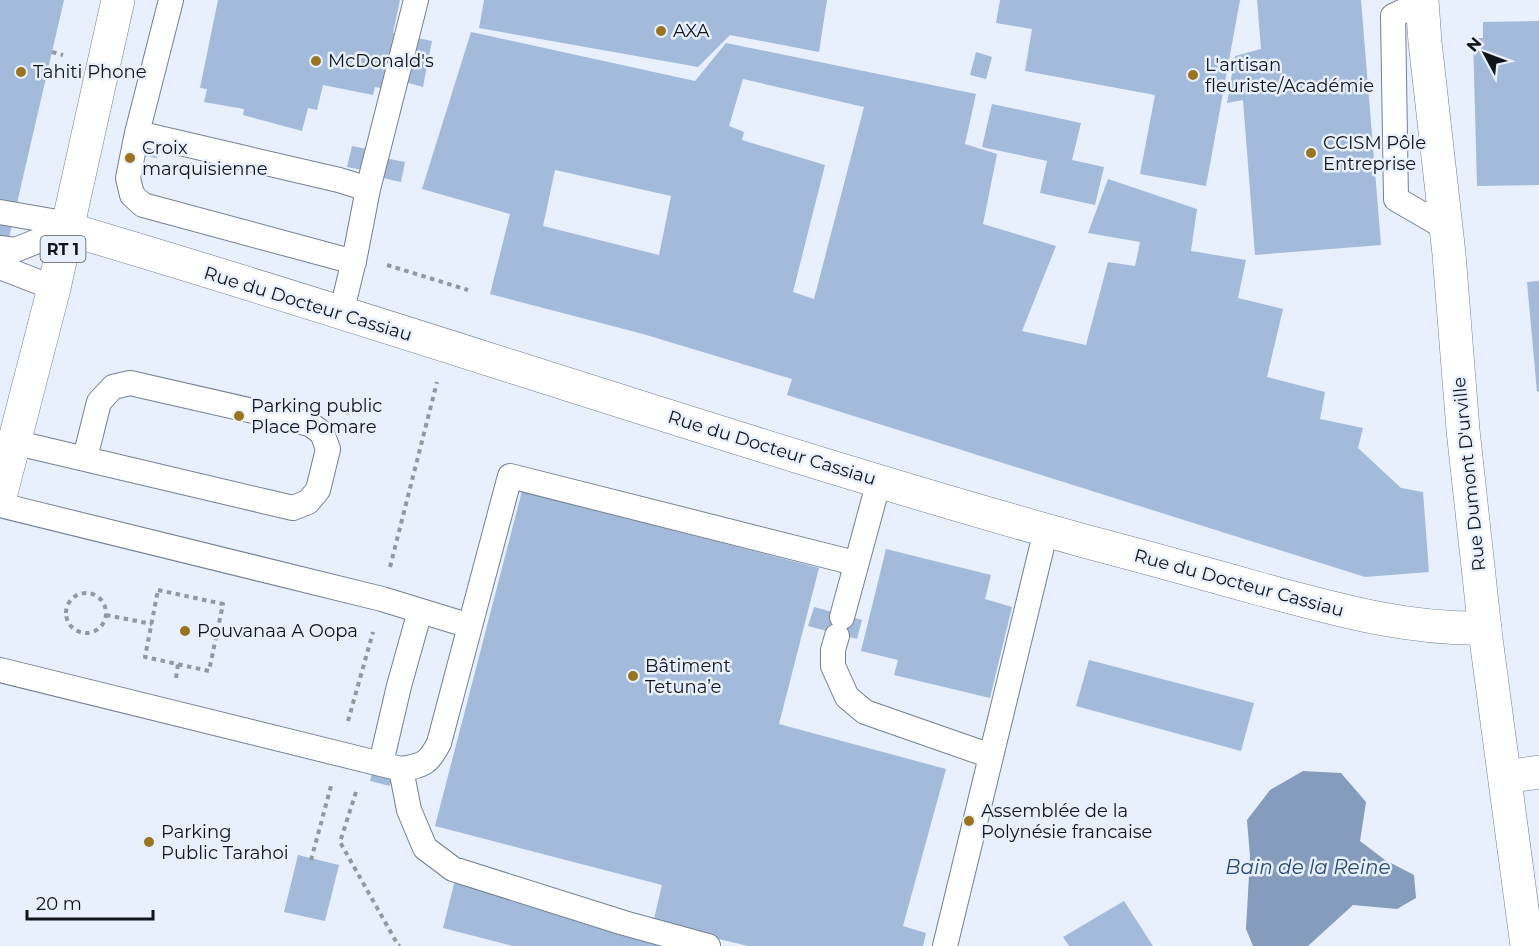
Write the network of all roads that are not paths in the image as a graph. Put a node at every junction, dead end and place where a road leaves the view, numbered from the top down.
1 (118, 0) edge
2 (171, 0) edge
3 (416, 0) edge
4 (1422, 1) edge
5 (137, 133) junction
6 (368, 189) junction
7 (0, 212) edge
8 (68, 227) junction
9 (1446, 228) junction
10 (0, 248) edge
11 (354, 262) junction
12 (0, 267) edge
13 (54, 288) junction
14 (341, 314) junction
15 (13, 442) junction
16 (85, 458) junction
17 (879, 481) junction
18 (0, 497) edge
19 (0, 505) edge
20 (1046, 530) junction
21 (855, 563) junction
22 (420, 611) junction
23 (470, 626) junction
24 (1485, 628) junction
25 (0, 670) edge
26 (991, 756) junction
27 (383, 764) junction
28 (1539, 772) edge
29 (1505, 777) junction
30 (708, 946) edge
31 (945, 946) edge
32 (1527, 946) edge

1 - 8 street, RT 1
2 - 5 lane
3 - 6 lane
4 - 9 street, Rue Dumont D'urville
4 - 9 lane
5 - 6 lane
5 - 11 lane
6 - 11 lane
7 - 8 lane
8 - 10 lane
8 - 13 street, RT 1
8 - 14 street, Rue du Docteur Cassiau
9 - 24 street, Rue Dumont D'urville
11 - 14 lane
12 - 13 lane
13 - 15 street, RT 1
14 - 17 street, Rue du Docteur Cassiau
15 - 16 lane
15 - 18 street, RT 1
16 - 16 lane
17 - 20 street, Rue du Docteur Cassiau
17 - 21 lane
19 - 22 lane
20 - 24 street, Rue du Docteur Cassiau
20 - 26 lane
21 - 23 lane
21 - 26 lane
22 - 23 lane
22 - 27 lane
23 - 27 lane
24 - 29 street, Rue Dumont D'urville
25 - 27 lane
26 - 31 lane
27 - 30 lane
28 - 29 street
29 - 32 street, Rue Dumont D'urville

